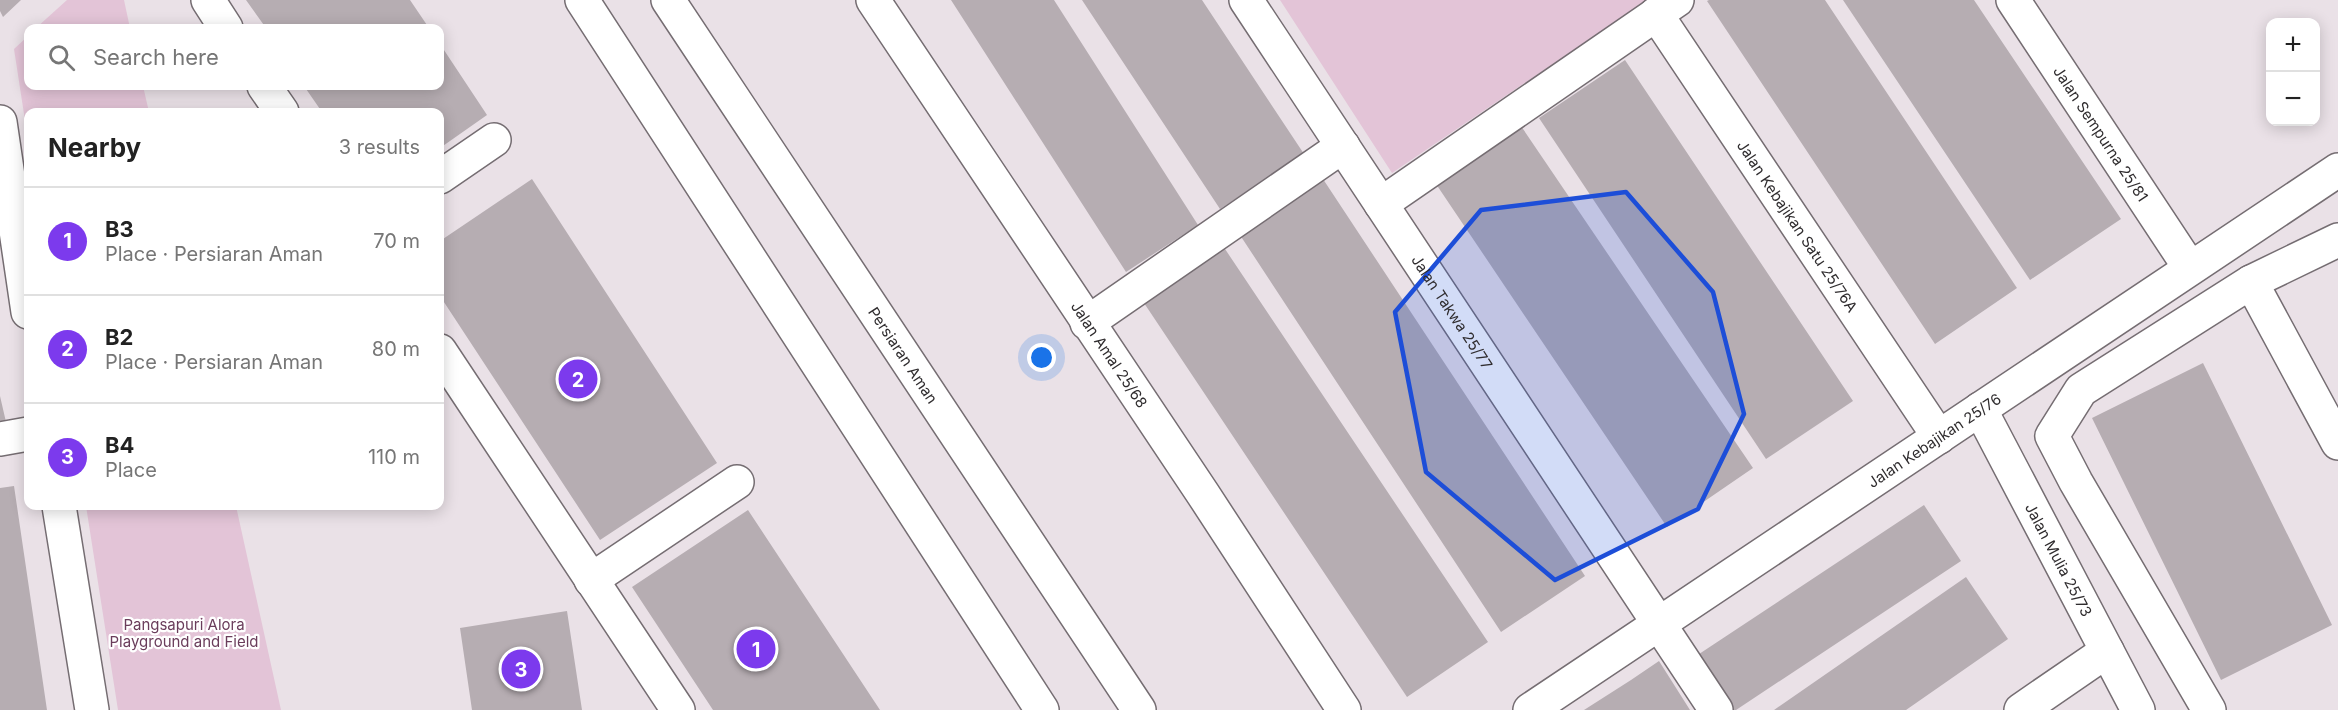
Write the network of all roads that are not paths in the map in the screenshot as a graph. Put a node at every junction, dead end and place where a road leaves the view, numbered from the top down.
1 (208, 0) edge
2 (582, 0) edge
3 (668, 0) edge
4 (873, 0) edge
5 (1246, 0) edge
6 (2013, 0) edge
7 (1667, 7) edge
8 (223, 24) edge
9 (267, 90) edge
10 (279, 108) edge
11 (0, 122) edge
12 (495, 140) dead end
13 (1343, 146) junction
14 (2338, 170) edge
15 (444, 174) edge
16 (1381, 204) junction
17 (2338, 240) edge
18 (2190, 268) junction
19 (2251, 282) junction
20 (24, 285) edge
21 (1087, 323) junction
22 (444, 357) edge
23 (1980, 409) junction
24 (24, 435) edge
25 (1939, 437) junction
26 (0, 439) edge
27 (2338, 443) edge
28 (737, 482) dead end
29 (60, 510) edge
30 (591, 580) junction
31 (1659, 624) junction
32 (2107, 651) junction
33 (92, 710) edge
34 (678, 710) edge
35 (1042, 710) edge
36 (1139, 710) edge
37 (1344, 710) edge
38 (1530, 710) edge
39 (1716, 710) edge
40 (2021, 710) edge
41 (2138, 710) edge
42 (2210, 710) edge

1 - 8 street
2 - 35 street
3 - 36 street, Persiaran Aman
4 - 21 street, Jalan Amal 25/68
5 - 13 street, Jalan Takwa 25/77
6 - 18 street, Jalan Sempurna 25/81
7 - 16 street
7 - 25 street, Jalan Kebajikan Satu 25/76A
9 - 10 street
11 - 20 street
12 - 15 street
13 - 16 street, Jalan Takwa 25/77
13 - 21 street
14 - 18 street, Jalan Kebajikan 25/76
16 - 31 street, Jalan Takwa 25/77
17 - 19 street
18 - 23 street, Jalan Kebajikan 25/76
19 - 27 street
19 - 42 street
21 - 37 street, Jalan Amal 25/68
22 - 30 street
23 - 25 street, Jalan Kebajikan 25/76
23 - 32 street, Jalan Mulia 25/73
24 - 26 street
25 - 31 street, Jalan Kebajikan 25/76
28 - 30 street
29 - 33 street
30 - 34 street
31 - 38 street, Jalan Kebajikan 25/76
31 - 39 street, Jalan Takwa 25/77
32 - 40 street
32 - 41 street, Jalan Mulia 25/73

